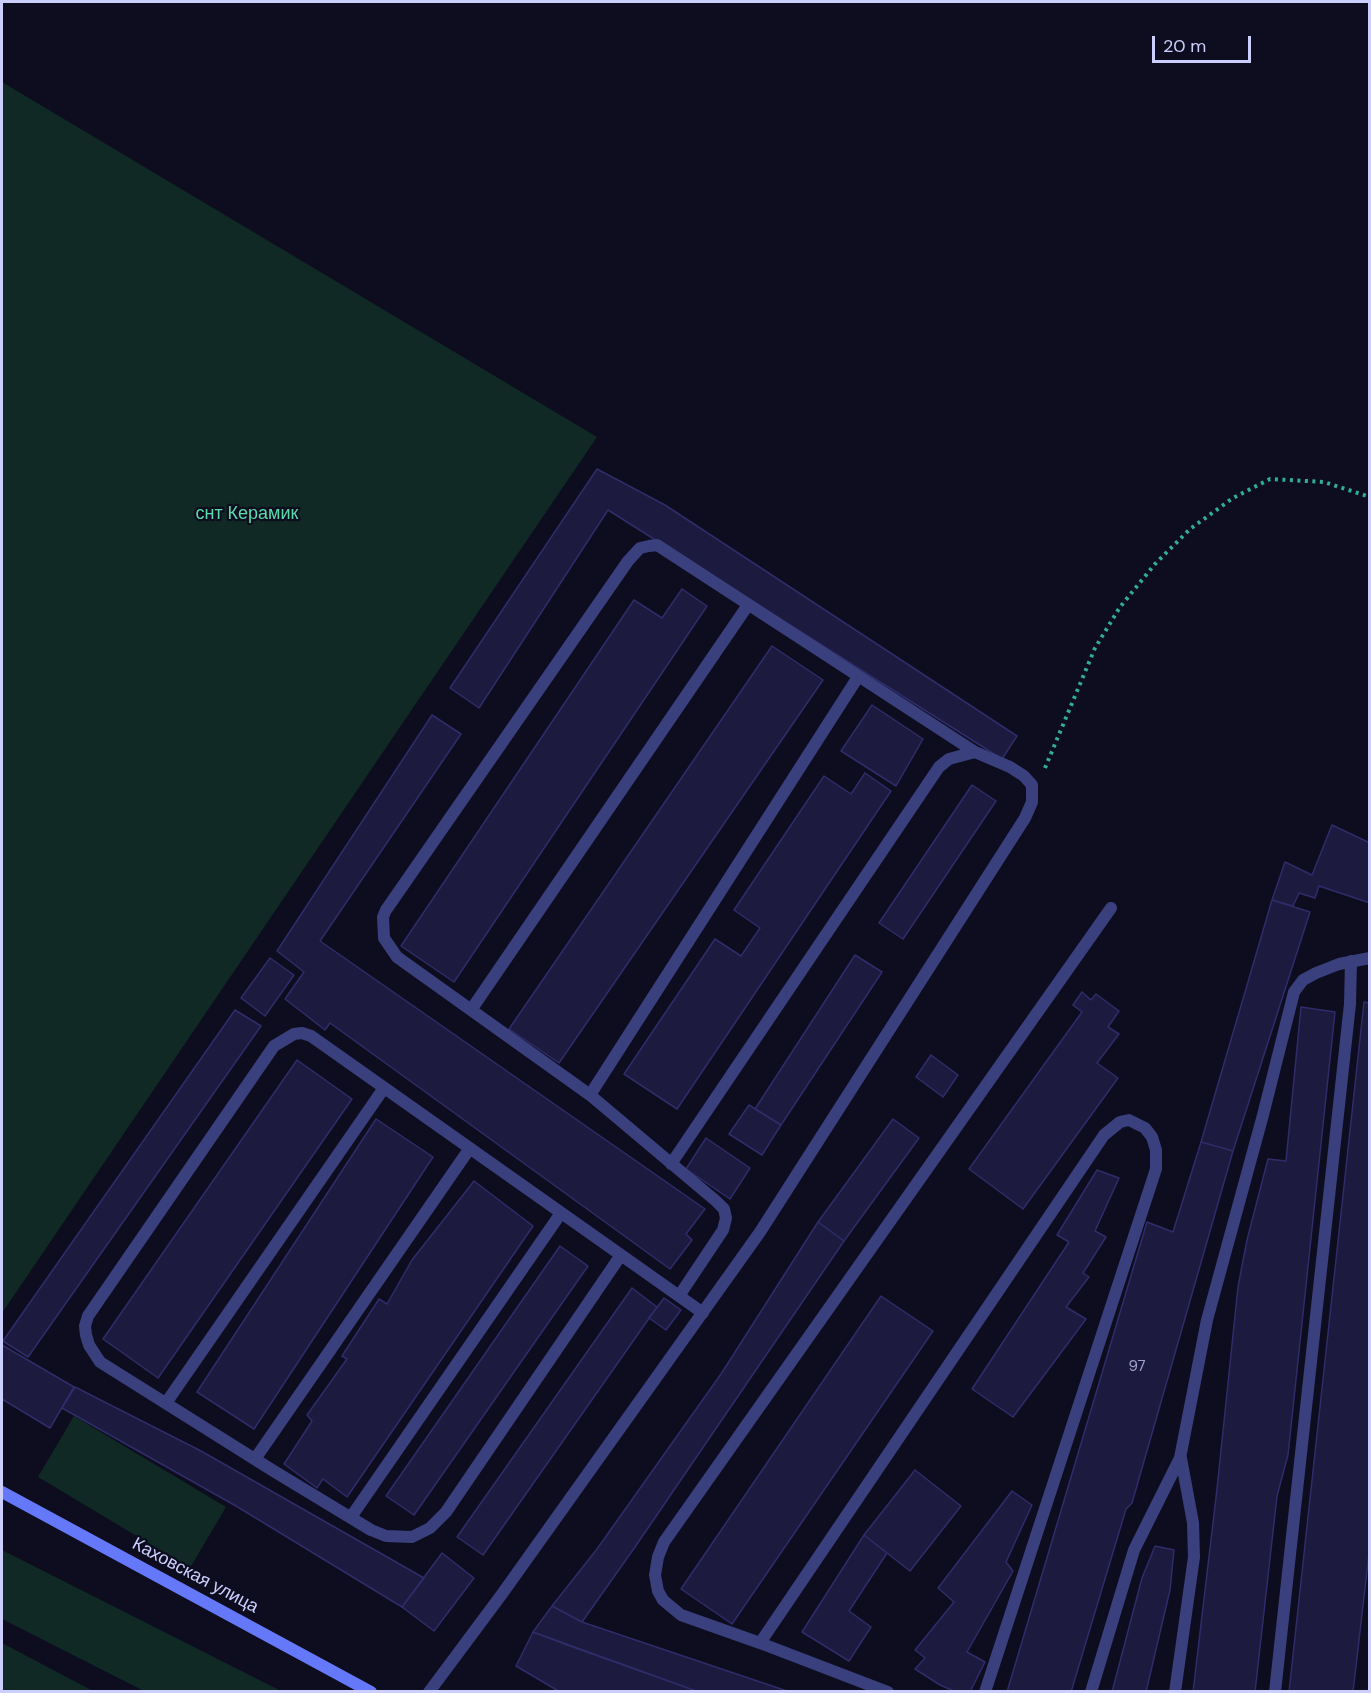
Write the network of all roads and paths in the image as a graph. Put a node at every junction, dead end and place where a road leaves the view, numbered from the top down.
1 (1370, 497) edge
2 (748, 605) junction
3 (858, 677) junction
4 (975, 752) junction
5 (1032, 802) junction
6 (1111, 908) dead end
7 (1370, 958) edge
8 (1351, 961) junction
9 (471, 1010) junction
10 (384, 1088) junction
11 (590, 1095) junction
12 (470, 1148) junction
13 (671, 1164) junction
14 (561, 1213) junction
15 (621, 1255) junction
16 (679, 1296) junction
17 (703, 1313) junction
18 (166, 1403) junction
19 (1180, 1458) junction
20 (255, 1459) junction
21 (2, 1492) edge
22 (351, 1517) junction
23 (760, 1643) junction
24 (371, 1692) edge
25 (429, 1692) edge
26 (888, 1692) edge
27 (985, 1692) edge
28 (1090, 1692) edge
29 (1175, 1692) edge
30 (1275, 1692) edge

1 - 5 path
2 - 3 lane
2 - 9 lane
2 - 9 lane
3 - 4 lane
3 - 11 lane
4 - 5 lane
4 - 13 lane
5 - 17 lane
6 - 23 lane
7 - 8 lane
8 - 19 lane
8 - 30 lane
9 - 11 lane
10 - 12 lane
10 - 18 lane
10 - 18 lane
11 - 13 lane
12 - 14 lane
12 - 20 lane
13 - 16 lane
14 - 15 lane
14 - 22 lane
15 - 16 lane
15 - 22 lane
16 - 17 lane
17 - 25 lane
18 - 20 lane
19 - 28 lane
19 - 29 lane
20 - 22 lane
21 - 24 main road, Каховская улица
23 - 26 lane
23 - 27 lane

